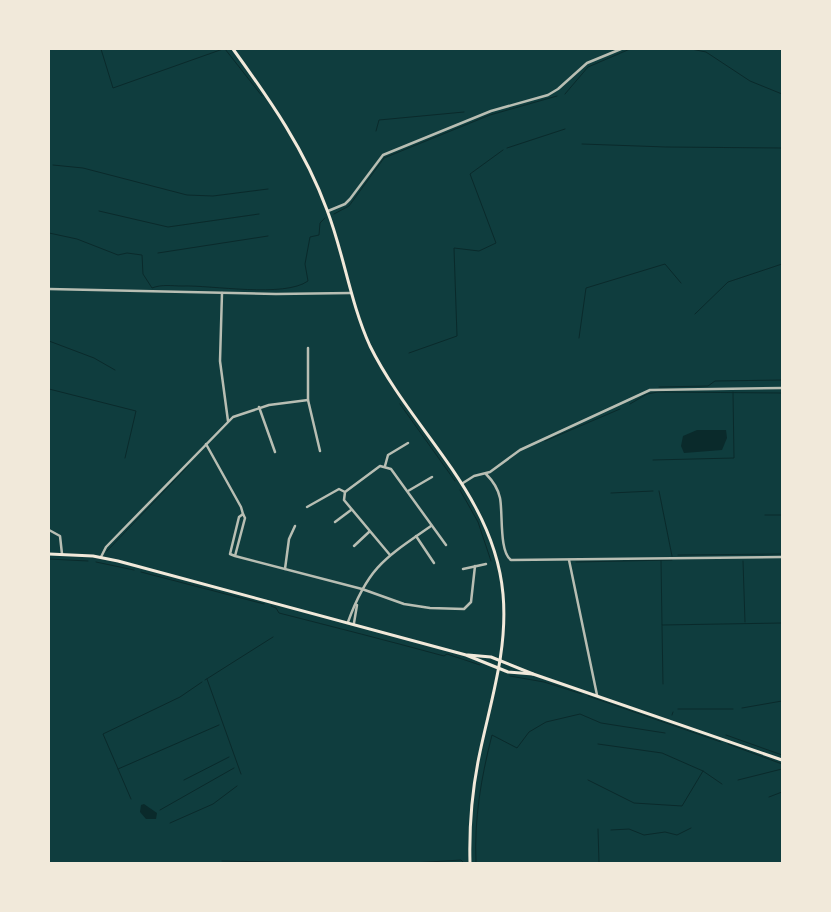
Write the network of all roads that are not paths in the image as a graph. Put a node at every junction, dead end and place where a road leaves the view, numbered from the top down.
1 (233, 49) edge
2 (621, 49) edge
3 (328, 211) junction
4 (49, 289) edge
5 (222, 293) junction
6 (351, 293) junction
7 (308, 348) dead end
8 (782, 388) edge
9 (308, 400) junction
10 (259, 407) junction
11 (228, 421) junction
12 (408, 443) dead end
13 (206, 444) junction
14 (320, 451) dead end
15 (275, 452) dead end
16 (385, 466) junction
17 (486, 474) junction
18 (432, 477) dead end
19 (462, 483) junction
20 (408, 491) junction
21 (345, 492) junction
22 (307, 507) dead end
23 (350, 510) junction
24 (242, 514) junction
25 (335, 522) dead end
26 (295, 526) dead end
27 (431, 526) junction
28 (49, 530) edge
29 (369, 532) junction
30 (416, 536) junction
31 (446, 545) dead end
32 (354, 546) dead end
33 (49, 554) edge
34 (62, 554) junction
35 (390, 555) junction
36 (236, 556) junction
37 (782, 556) edge
38 (101, 558) junction
39 (569, 560) junction
40 (434, 563) dead end
41 (486, 564) dead end
42 (475, 566) junction
43 (463, 568) dead end
44 (285, 569) junction
45 (362, 589) junction
46 (357, 604) junction
47 (348, 622) junction
48 (354, 623) junction
49 (466, 655) junction
50 (501, 661) junction
51 (500, 669) junction
52 (532, 674) junction
53 (597, 695) junction
54 (782, 760) edge
55 (470, 863) edge

1 - 3 main road
2 - 3 street
3 - 6 main road
4 - 5 street
5 - 6 street
5 - 11 street
6 - 19 main road
7 - 9 street
8 - 17 street
9 - 10 street
9 - 14 street
10 - 11 street
10 - 15 street
11 - 13 street
12 - 16 street
13 - 24 street
13 - 38 street
16 - 20 street
16 - 21 street
17 - 19 street
17 - 39 street
18 - 20 street
19 - 50 main road
20 - 27 street
21 - 22 street
21 - 23 street
23 - 25 street
23 - 29 street
24 - 36 street
24 - 36 street
26 - 44 street
27 - 30 street
27 - 31 street
28 - 34 street
29 - 32 street
29 - 35 street
30 - 35 street
30 - 40 street
33 - 34 main road
34 - 38 main road
35 - 45 street
36 - 44 street
37 - 39 street
38 - 47 main road
39 - 53 street
41 - 42 street
42 - 43 street
42 - 45 street
44 - 45 street
45 - 46 street
46 - 47 street
46 - 48 street
47 - 48 main road
48 - 49 main road
49 - 50 main road
49 - 51 main road
50 - 51 main road
50 - 52 main road
51 - 52 main road
51 - 55 main road
52 - 53 main road
53 - 54 main road

